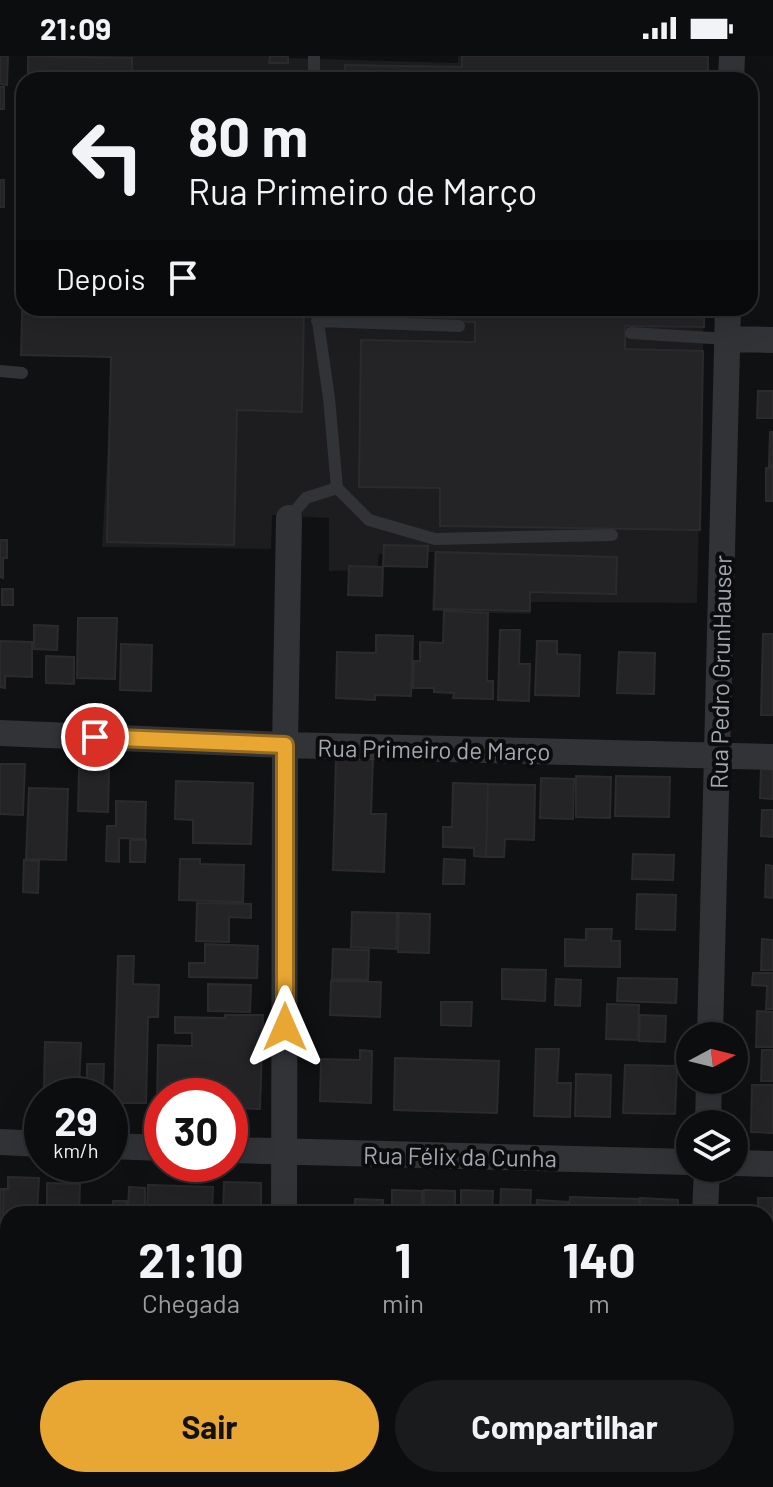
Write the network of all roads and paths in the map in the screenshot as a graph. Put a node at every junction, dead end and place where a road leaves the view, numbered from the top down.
1 (316, 316) edge
2 (329, 316) edge
3 (728, 316) edge
4 (459, 326) dead end
5 (631, 333) dead end
6 (728, 339) junction
7 (773, 340) edge
8 (0, 371) edge
9 (22, 373) dead end
10 (337, 488) junction
11 (289, 518) joint
12 (612, 535) dead end
13 (0, 733) edge
14 (285, 745) junction
15 (718, 756) junction
16 (773, 757) edge
17 (710, 1022) edge
18 (0, 1142) edge
19 (24, 1143) edge
20 (248, 1151) edge
21 (285, 1152) junction
22 (676, 1162) edge
23 (748, 1163) edge
24 (773, 1164) edge
25 (706, 1182) edge
26 (284, 1206) edge
27 (705, 1206) edge

1 - 10 lane
2 - 4 lane
3 - 6 street, Rua Pedro GrunHauser
5 - 6 lane
6 - 7 street
6 - 15 street, Rua Pedro GrunHauser
8 - 9 lane
10 - 11 lane
10 - 12 lane
11 - 14 street
13 - 14 street, Rua Primeiro de Março
14 - 15 street, Rua Primeiro de Março
14 - 21 street
15 - 16 street, Rua Primeiro de Março
15 - 17 street, Rua Pedro GrunHauser
18 - 19 street
20 - 21 street, Rua Félix da Cunha
21 - 22 street, Rua Félix da Cunha
21 - 26 street
23 - 24 street
25 - 27 street

